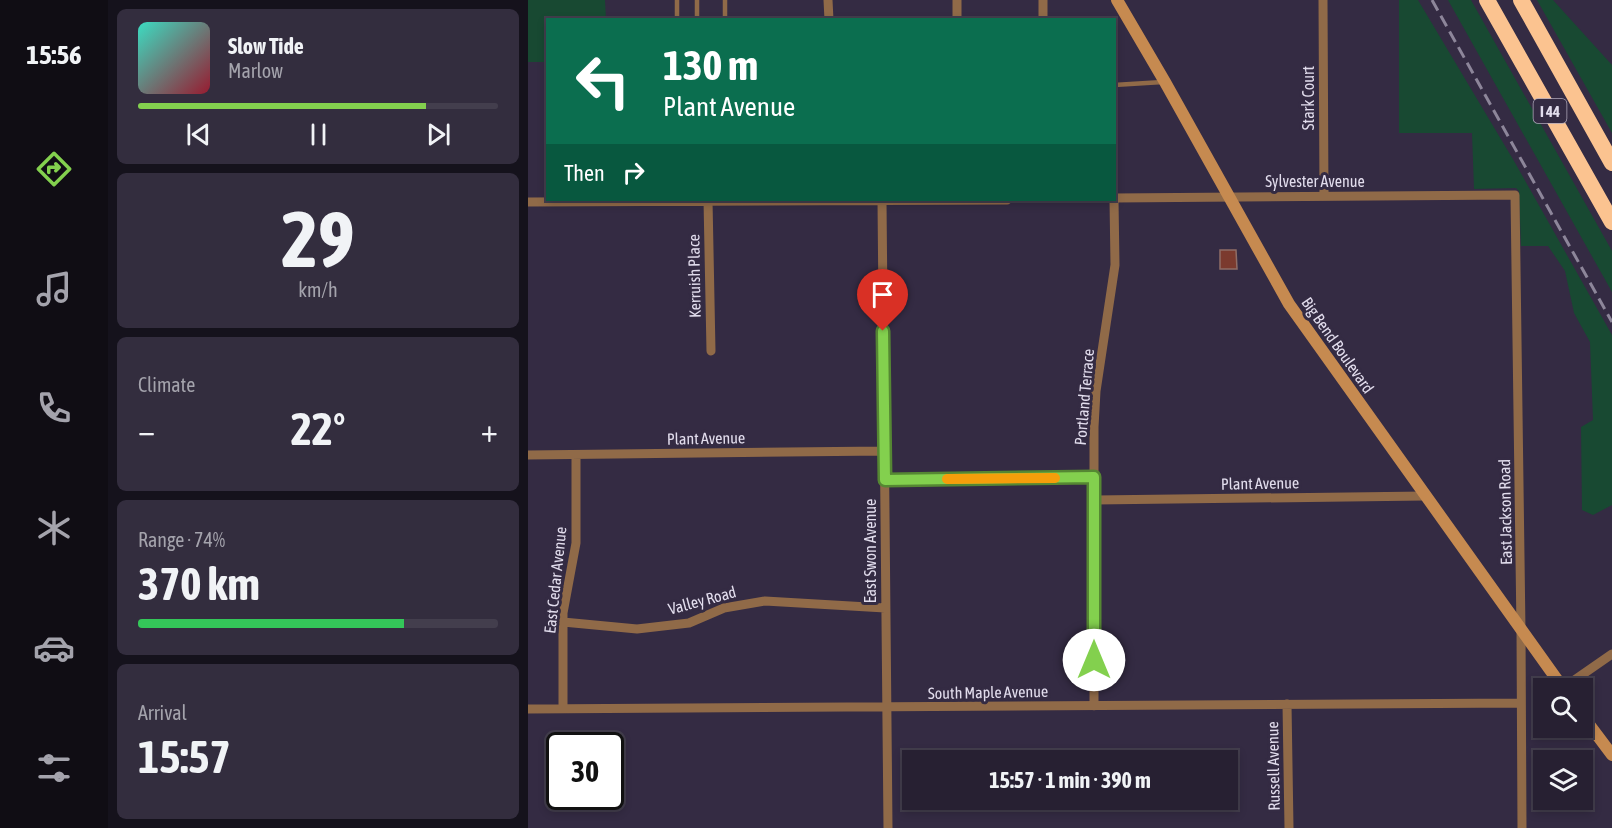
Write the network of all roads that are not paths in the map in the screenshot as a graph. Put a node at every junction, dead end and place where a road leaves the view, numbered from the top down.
1 (677, 0) edge
2 (697, 0) edge
3 (725, 0) edge
4 (828, 0) edge
5 (957, 0) edge
6 (1043, 0) edge
7 (1118, 0) edge
8 (1323, 0) edge
9 (1487, 0) edge
10 (1521, 0) edge
11 (677, 18) edge
12 (697, 18) edge
13 (725, 18) edge
14 (829, 18) edge
15 (957, 18) edge
16 (1043, 18) edge
17 (1165, 82) junction
18 (1116, 85) edge
19 (1612, 163) edge
20 (1515, 195) joint
21 (1324, 196) junction
22 (1229, 197) junction
23 (1116, 199) edge
24 (604, 201) edge
25 (708, 201) edge
26 (882, 201) edge
27 (1114, 201) edge
28 (528, 202) edge
29 (1612, 222) edge
30 (711, 351) dead end
31 (884, 451) junction
32 (528, 455) edge
33 (576, 455) junction
34 (1094, 477) junction
35 (885, 480) junction
36 (1425, 496) junction
37 (1095, 500) junction
38 (885, 608) junction
39 (562, 622) junction
40 (1521, 630) junction
41 (1612, 654) edge
42 (1556, 678) edge
43 (1577, 678) edge
44 (1521, 703) junction
45 (1287, 704) junction
46 (1094, 706) junction
47 (887, 708) junction
48 (528, 709) edge
49 (563, 709) junction
50 (1593, 728) edge
51 (1610, 748) edge
52 (888, 828) edge
53 (1288, 828) edge
54 (1521, 828) edge

1 - 11 lane
2 - 12 lane
3 - 13 lane
4 - 14 street
5 - 15 street
6 - 16 street
7 - 17 main road, Big Bend Boulevard
8 - 21 street, Stark Court
9 - 29 highway, I 44
10 - 19 highway, I 44
17 - 18 lane
17 - 22 main road, Big Bend Boulevard
20 - 21 street, Sylvester Avenue
20 - 40 street, East Jackson Road
21 - 22 street, Sylvester Avenue
22 - 23 street, Sylvester Avenue
22 - 36 main road, Big Bend Boulevard
24 - 28 street
25 - 30 street, Kerruish Place
26 - 31 street, East Swon Avenue
27 - 34 street, Portland Terrace
31 - 33 street, Plant Avenue
31 - 35 street, East Swon Avenue
32 - 33 street, Plant Avenue
33 - 39 street, East Cedar Avenue
34 - 35 street
34 - 37 street, Portland Terrace
35 - 38 street, East Swon Avenue
36 - 37 street, Plant Avenue
36 - 40 main road, Big Bend Boulevard
37 - 46 street, Portland Terrace
38 - 39 street, Valley Road
38 - 47 street, East Swon Avenue
39 - 49 street, East Cedar Avenue
40 - 42 main road, Big Bend Boulevard
40 - 44 street, East Jackson Road
41 - 43 street
44 - 45 street, South Maple Avenue
44 - 54 street, East Jackson Road
45 - 46 street, South Maple Avenue
45 - 53 street, Russell Avenue
46 - 47 street, South Maple Avenue
47 - 49 street, South Maple Avenue
47 - 52 street, East Swon Avenue
48 - 49 street, South Maple Avenue
50 - 51 main road

